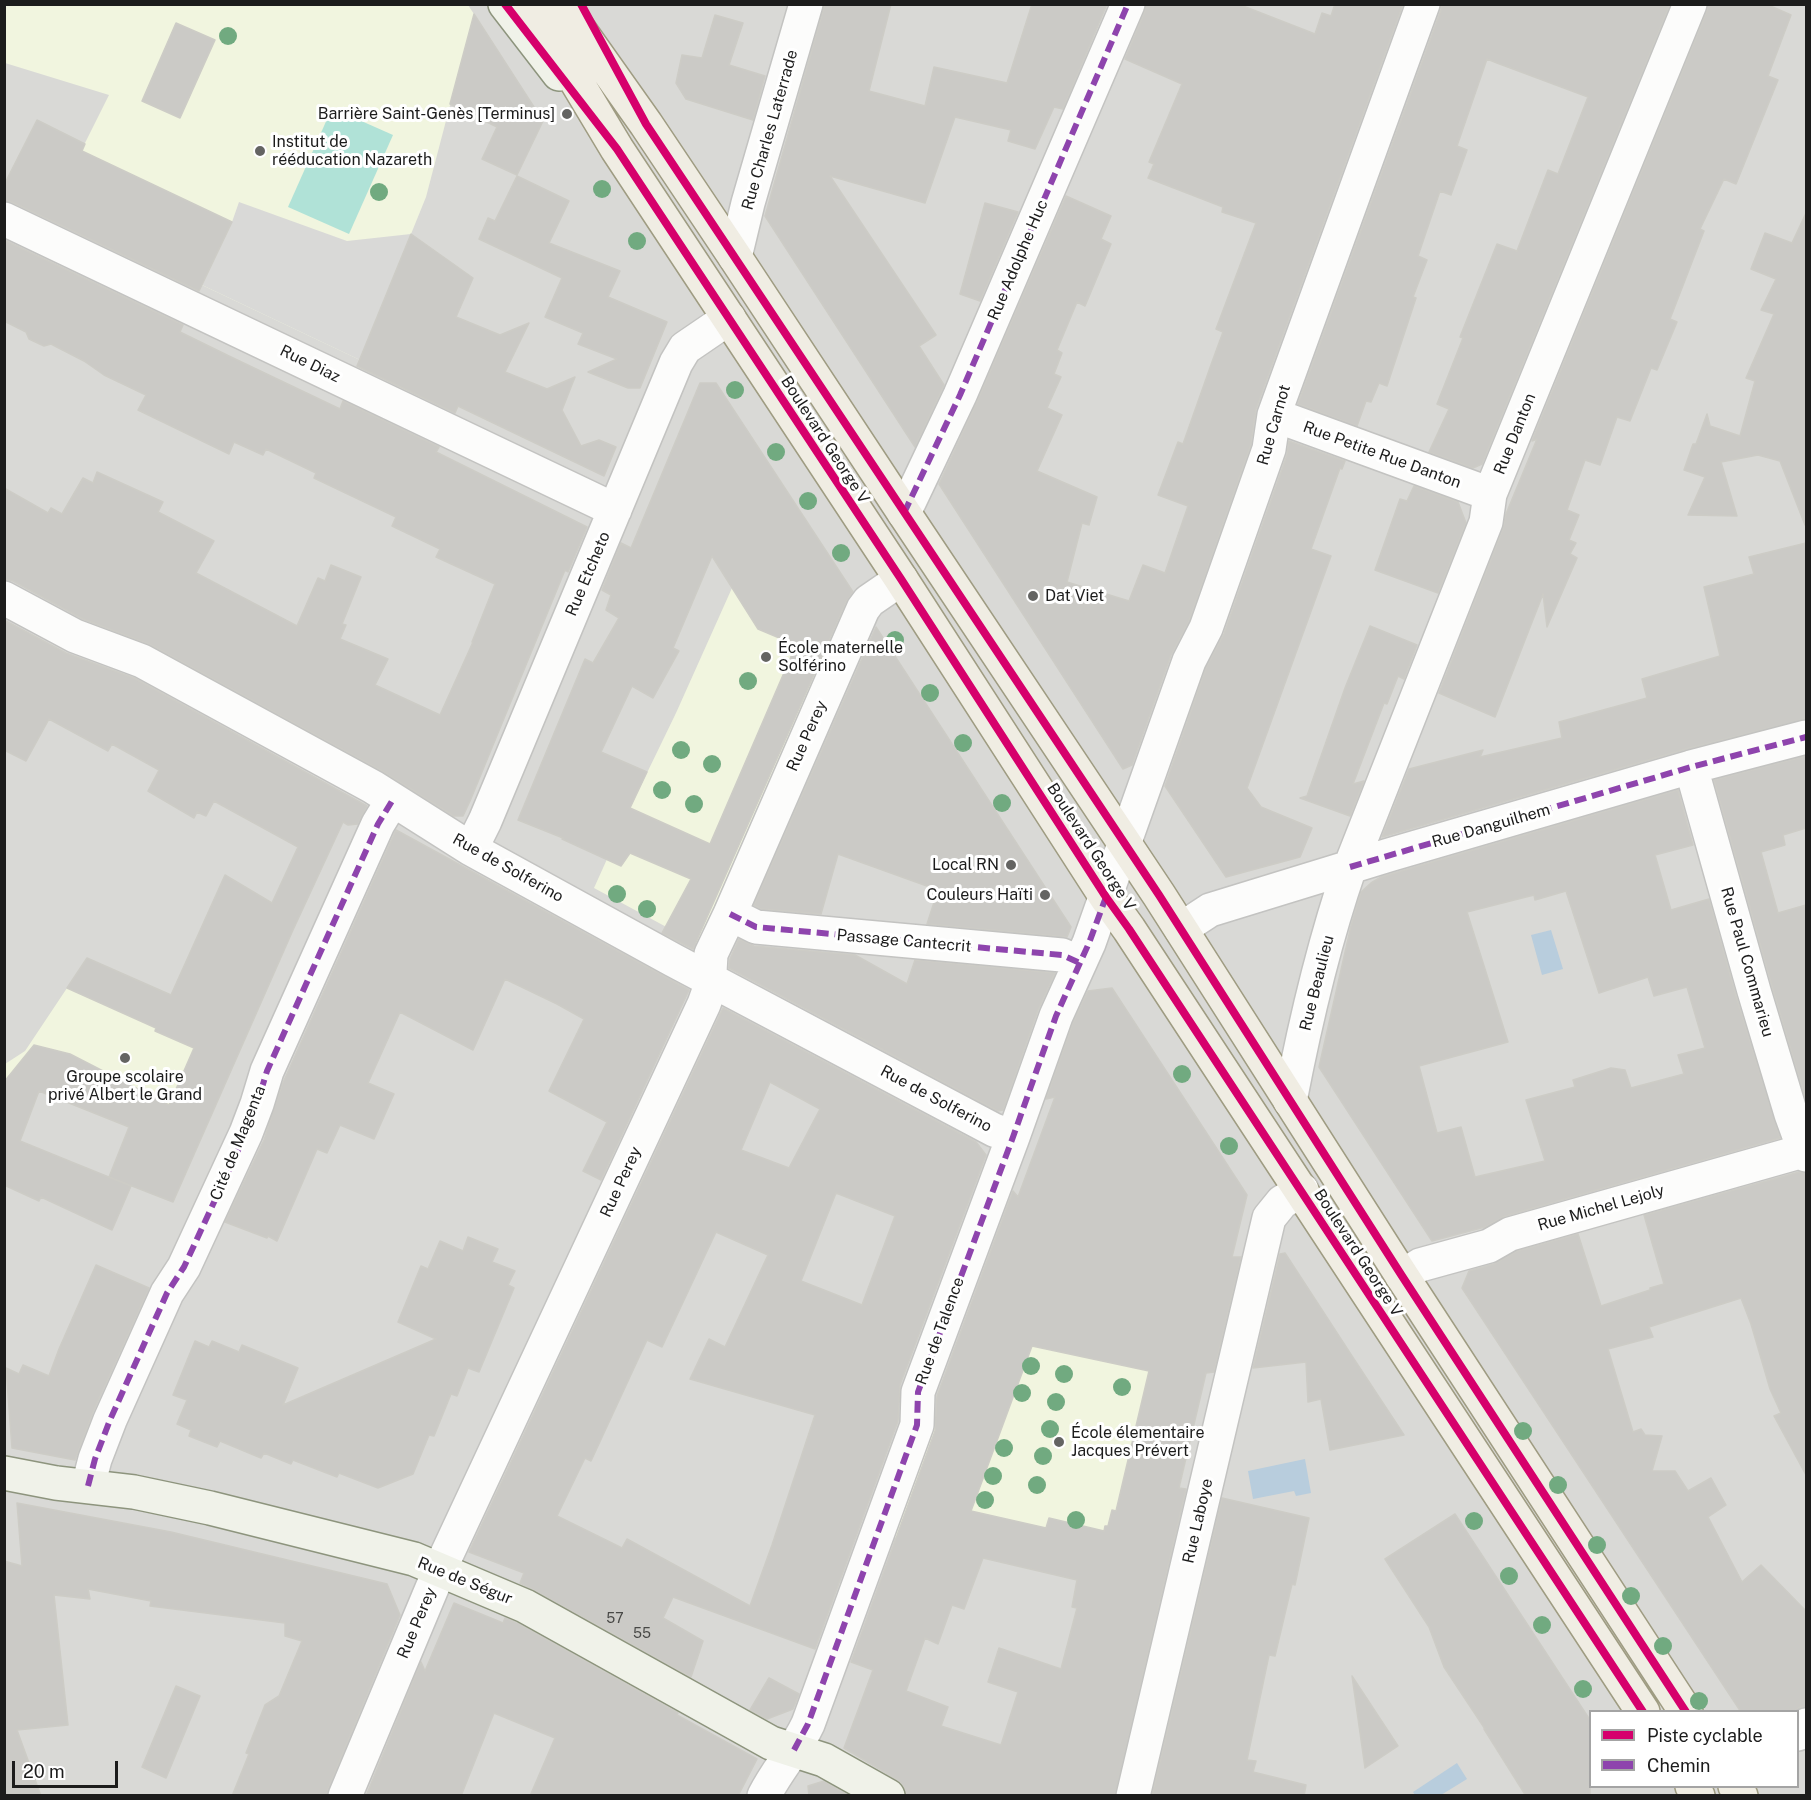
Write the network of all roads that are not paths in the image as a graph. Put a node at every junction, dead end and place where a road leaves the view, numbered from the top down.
1 (505, 4) edge
2 (530, 4) edge
3 (561, 4) edge
4 (581, 4) edge
5 (806, 4) edge
6 (1128, 4) edge
7 (1423, 4) edge
8 (1690, 4) edge
9 (646, 124) junction
10 (617, 149) junction
11 (4, 219) edge
12 (735, 256) junction
13 (729, 318) junction
14 (1274, 415) junction
15 (1490, 494) junction
16 (615, 510) junction
17 (904, 513) junction
18 (901, 579) junction
19 (4, 598) edge
20 (1806, 737) edge
21 (1691, 767) junction
22 (392, 801) junction
23 (1125, 845) junction
24 (471, 849) junction
25 (1350, 867) junction
26 (1106, 897) junction
27 (730, 914) junction
28 (1181, 929) junction
29 (1080, 963) junction
30 (710, 978) junction
31 (1290, 1101) junction
32 (1013, 1137) junction
33 (1805, 1152) edge
34 (1302, 1190) junction
35 (1402, 1276) junction
36 (4, 1473) edge
37 (88, 1486) junction
38 (440, 1569) junction
39 (1641, 1710) edge
40 (1685, 1710) edge
41 (794, 1750) junction
42 (345, 1796) edge
43 (764, 1796) edge
44 (888, 1796) edge
45 (1133, 1796) edge

1 - 10 street, Boulevard George V
2 - 10 main road, Boulevard George V
3 - 9 main road, Boulevard George V
4 - 9 street, Boulevard George V
5 - 12 street, Rue Charles Laterrade
6 - 17 street, Rue Adolphe Huc
7 - 14 street, Rue Carnot
8 - 15 street, Rue Danton
9 - 12 main road, Boulevard George V
10 - 13 main road, Boulevard George V
11 - 16 street, Rue Diaz
12 - 17 main road, Boulevard George V
13 - 16 street, Rue Etcheto
13 - 18 main road, Boulevard George V
14 - 15 street, Rue Petite Rue Danton
14 - 23 street, Rue Carnot
15 - 25 street, Rue Danton
16 - 24 street, Rue Etcheto
17 - 23 main road, Boulevard George V
18 - 26 main road, Boulevard George V
18 - 27 street, Rue Perey
19 - 22 street, Rue de Solferino
20 - 21 street, Rue Danguilhem
21 - 25 street, Rue Danguilhem
21 - 33 street, Rue Paul Commarieu
22 - 24 street, Rue de Solferino
22 - 37 street, Cité de Magenta
23 - 26 street, Rue Carnot
23 - 28 main road, Boulevard George V
24 - 30 street, Rue de Solferino
25 - 28 street, Rue Danguilhem
25 - 31 street, Rue Beaulieu
26 - 29 street, Rue de Talence
26 - 34 main road, Boulevard George V
27 - 29 street, Passage Cantecrit
27 - 30 street, Rue Perey
28 - 31 main road, Boulevard George V
29 - 32 street, Rue de Talence
30 - 32 street, Rue de Solferino
30 - 38 street, Rue Perey
31 - 35 main road, Boulevard George V
32 - 41 street, Rue de Talence
33 - 35 street, Rue Michel Lejoly
34 - 39 main road, Boulevard George V
34 - 45 street, Rue Laboye
35 - 40 main road, Boulevard George V
36 - 37 street, Rue de Ségur
37 - 38 street, Rue de Ségur
38 - 41 street, Rue de Ségur
38 - 42 street, Rue Perey
41 - 43 street, Rue de Talence
41 - 44 street, Rue de Ségur

